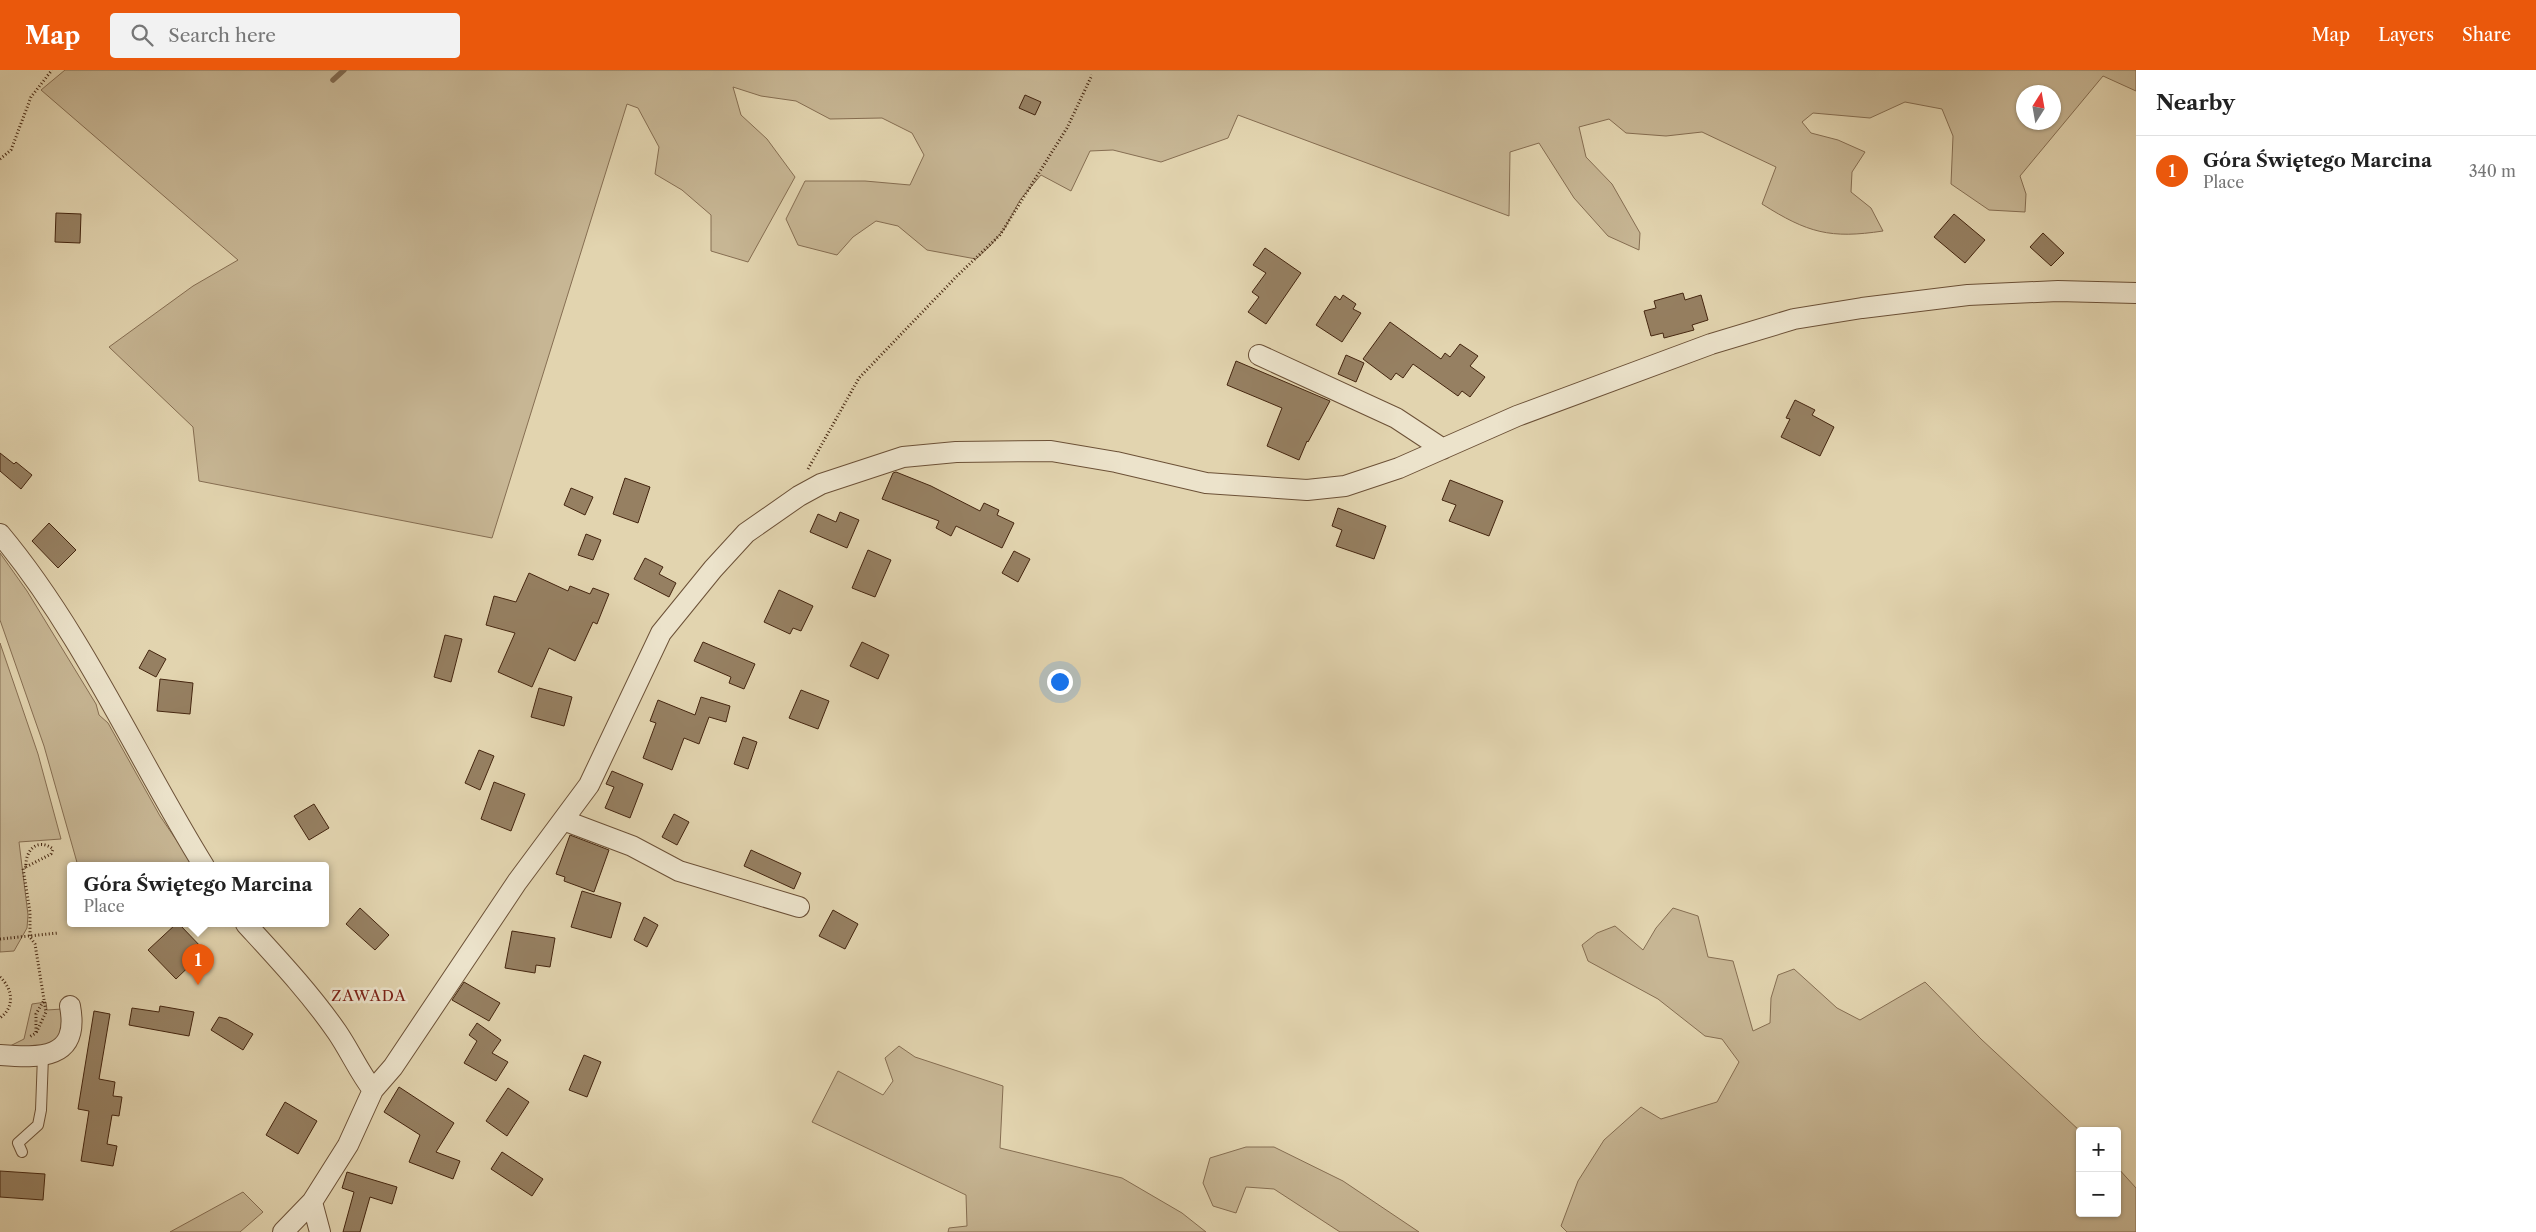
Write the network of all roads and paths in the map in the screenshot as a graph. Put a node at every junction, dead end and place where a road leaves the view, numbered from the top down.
1 (52, 70) edge
2 (1092, 75) dead end
3 (0, 159) edge
4 (2136, 293) edge
5 (1259, 355) dead end
6 (1443, 449) junction
7 (798, 496) junction
8 (0, 534) edge
9 (563, 820) junction
10 (202, 862) edge
11 (26, 867) junction
12 (799, 907) dead end
13 (249, 927) edge
14 (58, 933) dead end
15 (30, 937) junction
16 (0, 939) edge
17 (0, 977) edge
18 (44, 1000) junction
19 (70, 1006) dead end
20 (0, 1018) edge
21 (36, 1033) junction
22 (37, 1049) junction
23 (0, 1054) edge
24 (374, 1090) junction
25 (22, 1152) dead end
26 (312, 1202) junction
27 (283, 1232) edge
28 (320, 1232) edge

1 - 3 path
2 - 7 path
4 - 6 street
5 - 6 street
6 - 7 street
7 - 9 street
8 - 10 street
9 - 12 street
9 - 24 street
11 - 11 path
11 - 15 path
13 - 24 street
14 - 15 path
15 - 16 path
15 - 18 path
17 - 20 path
18 - 21 path
18 - 21 path
19 - 22 street
21 - 22 path
22 - 23 street
22 - 25 lane
24 - 26 street
26 - 27 street
26 - 28 street

